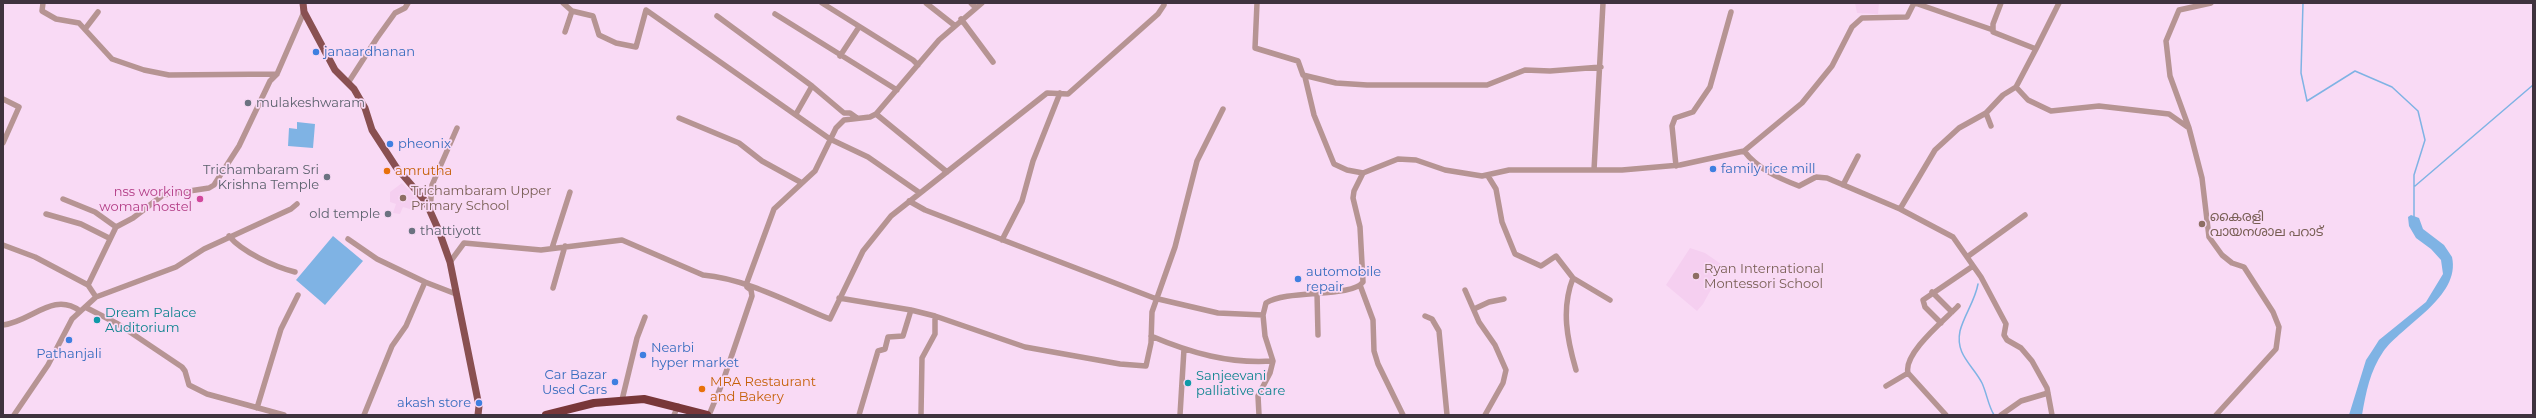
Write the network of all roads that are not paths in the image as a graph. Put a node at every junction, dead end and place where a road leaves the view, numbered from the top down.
1 (43, 3) edge
2 (303, 3) edge
3 (408, 3) edge
4 (563, 3) edge
5 (822, 3) edge
6 (926, 3) edge
7 (971, 3) edge
8 (982, 3) edge
9 (1257, 3) edge
10 (1603, 3) edge
11 (1915, 3) edge
12 (2001, 3) edge
13 (2059, 3) edge
14 (2211, 3) edge
15 (1164, 5) dead end
16 (976, 8) junction
17 (572, 11) junction
18 (98, 12) dead end
19 (304, 12) junction
20 (1731, 12) dead end
21 (775, 14) dead end
22 (717, 16) dead end
23 (961, 19) junction
24 (954, 25) junction
25 (859, 27) junction
26 (85, 29) junction
27 (1993, 30) junction
28 (565, 32) dead end
29 (2036, 49) junction
30 (840, 56) junction
31 (993, 62) dead end
32 (918, 65) junction
33 (1601, 68) junction
34 (277, 74) junction
35 (1305, 77) junction
36 (348, 83) junction
37 (812, 86) junction
38 (2016, 88) junction
39 (897, 90) junction
40 (1060, 93) junction
41 (3, 99) edge
42 (1223, 109) dead end
43 (2182, 110) junction
44 (1986, 113) junction
45 (796, 114) junction
46 (876, 114) junction
47 (679, 118) dead end
48 (857, 118) junction
49 (2179, 121) junction
50 (1991, 126) dead end
51 (457, 128) dead end
52 (2189, 128) junction
53 (830, 139) junction
54 (3, 143) edge
55 (1744, 152) junction
56 (1858, 156) dead end
57 (1676, 166) junction
58 (1594, 170) junction
59 (947, 172) junction
60 (1363, 173) junction
61 (1488, 176) junction
62 (802, 183) junction
63 (1843, 185) junction
64 (570, 192) dead end
65 (920, 193) junction
66 (63, 199) dead end
67 (909, 202) junction
68 (297, 204) dead end
69 (1900, 209) junction
70 (430, 211) junction
71 (46, 214) dead end
72 (2025, 215) dead end
73 (116, 227) junction
74 (230, 236) junction
75 (109, 238) junction
76 (348, 239) dead end
77 (1002, 240) junction
78 (3, 244) edge
79 (565, 246) junction
80 (552, 248) junction
81 (1967, 257) junction
82 (450, 262) junction
83 (1973, 266) junction
84 (295, 272) dead end
85 (1573, 278) junction
86 (425, 282) junction
87 (88, 285) junction
88 (746, 285) junction
89 (1360, 285) junction
90 (553, 288) dead end
91 (1465, 290) dead end
92 (1317, 292) junction
93 (1932, 292) junction
94 (456, 294) junction
95 (298, 295) dead end
96 (96, 297) junction
97 (840, 298) junction
98 (1156, 299) junction
99 (1504, 299) dead end
100 (1610, 300) dead end
101 (1958, 306) dead end
102 (83, 309) junction
103 (911, 310) junction
104 (1474, 310) junction
105 (1952, 312) junction
106 (1263, 315) junction
107 (935, 316) junction
108 (1425, 316) dead end
109 (645, 317) dead end
110 (1941, 323) junction
111 (3, 325) edge
112 (1318, 335) dead end
113 (1151, 336) junction
114 (1184, 349) junction
115 (1272, 361) junction
116 (1576, 370) dead end
117 (1908, 373) junction
118 (1886, 386) dead end
119 (2048, 393) junction
120 (622, 400) junction
121 (678, 406) junction
122 (257, 408) junction
123 (14, 415) edge
124 (284, 415) edge
125 (364, 415) edge
126 (479, 415) edge
127 (546, 415) edge
128 (674, 415) edge
129 (708, 415) edge
130 (859, 415) edge
131 (921, 415) edge
132 (1180, 415) edge
133 (1259, 415) edge
134 (1403, 415) edge
135 (1447, 415) edge
136 (1486, 415) edge
137 (1946, 415) edge
138 (2001, 415) edge
139 (2052, 415) edge
140 (2216, 415) edge

1 - 26 street
2 - 19 main road
3 - 36 street
4 - 17 street
5 - 25 street
6 - 24 street
7 - 16 street
8 - 16 street
9 - 35 street
10 - 33 street
11 - 27 street
11 - 55 street
12 - 27 street
13 - 29 street
14 - 43 street
15 - 40 street
16 - 23 street
17 - 28 street
17 - 45 street
18 - 26 street
19 - 34 street
19 - 36 main road
20 - 57 street
21 - 30 street
22 - 37 street
23 - 24 street
23 - 31 street
24 - 32 street
25 - 30 street
25 - 32 street
26 - 34 street
27 - 29 street
29 - 38 street
30 - 39 street
32 - 39 street
33 - 35 street
33 - 58 street
34 - 73 street
35 - 60 street
36 - 70 main road
37 - 45 street
37 - 48 street
38 - 44 street
38 - 49 street
39 - 46 street
40 - 59 street
40 - 77 street
41 - 54 street
42 - 98 street
43 - 49 street
43 - 52 street
44 - 50 street
44 - 69 street
45 - 53 street
46 - 48 street
46 - 59 street
47 - 62 street
48 - 53 street
49 - 52 street
51 - 70 street
52 - 140 street
53 - 62 street
53 - 65 street
55 - 57 street
55 - 63 street
56 - 63 street
57 - 58 street
58 - 61 street
59 - 65 street
60 - 61 street
60 - 89 street
61 - 85 street
62 - 88 street
63 - 69 street
64 - 80 street
65 - 67 street
66 - 73 street
67 - 77 street
67 - 97 street
68 - 74 street
69 - 81 street
70 - 82 main road
71 - 75 street
72 - 81 street
73 - 75 street
74 - 84 street
74 - 96 street
75 - 87 street
76 - 86 street
77 - 98 street
78 - 87 street
79 - 80 street
79 - 88 street
79 - 90 street
80 - 82 street
81 - 83 street
82 - 94 main road
83 - 93 street
83 - 119 street
85 - 100 street
85 - 116 street
86 - 94 street
86 - 125 street
87 - 96 street
88 - 97 street
88 - 129 street
89 - 92 street
89 - 134 street
91 - 104 street
92 - 106 street
92 - 112 street
93 - 105 street
93 - 110 street
94 - 126 main road
95 - 122 street
96 - 102 street
97 - 103 street
98 - 106 street
98 - 113 street
99 - 104 street
101 - 105 street
102 - 111 street
102 - 122 street
102 - 123 street
103 - 107 street
103 - 130 street
104 - 136 street
105 - 110 street
106 - 115 street
107 - 113 street
107 - 131 street
108 - 135 street
109 - 120 street
110 - 117 street
113 - 114 street
114 - 115 street
114 - 132 street
115 - 133 street
117 - 118 street
117 - 137 street
119 - 138 street
119 - 139 street
120 - 121 highway
120 - 127 highway
121 - 128 street
121 - 129 highway
122 - 124 street

